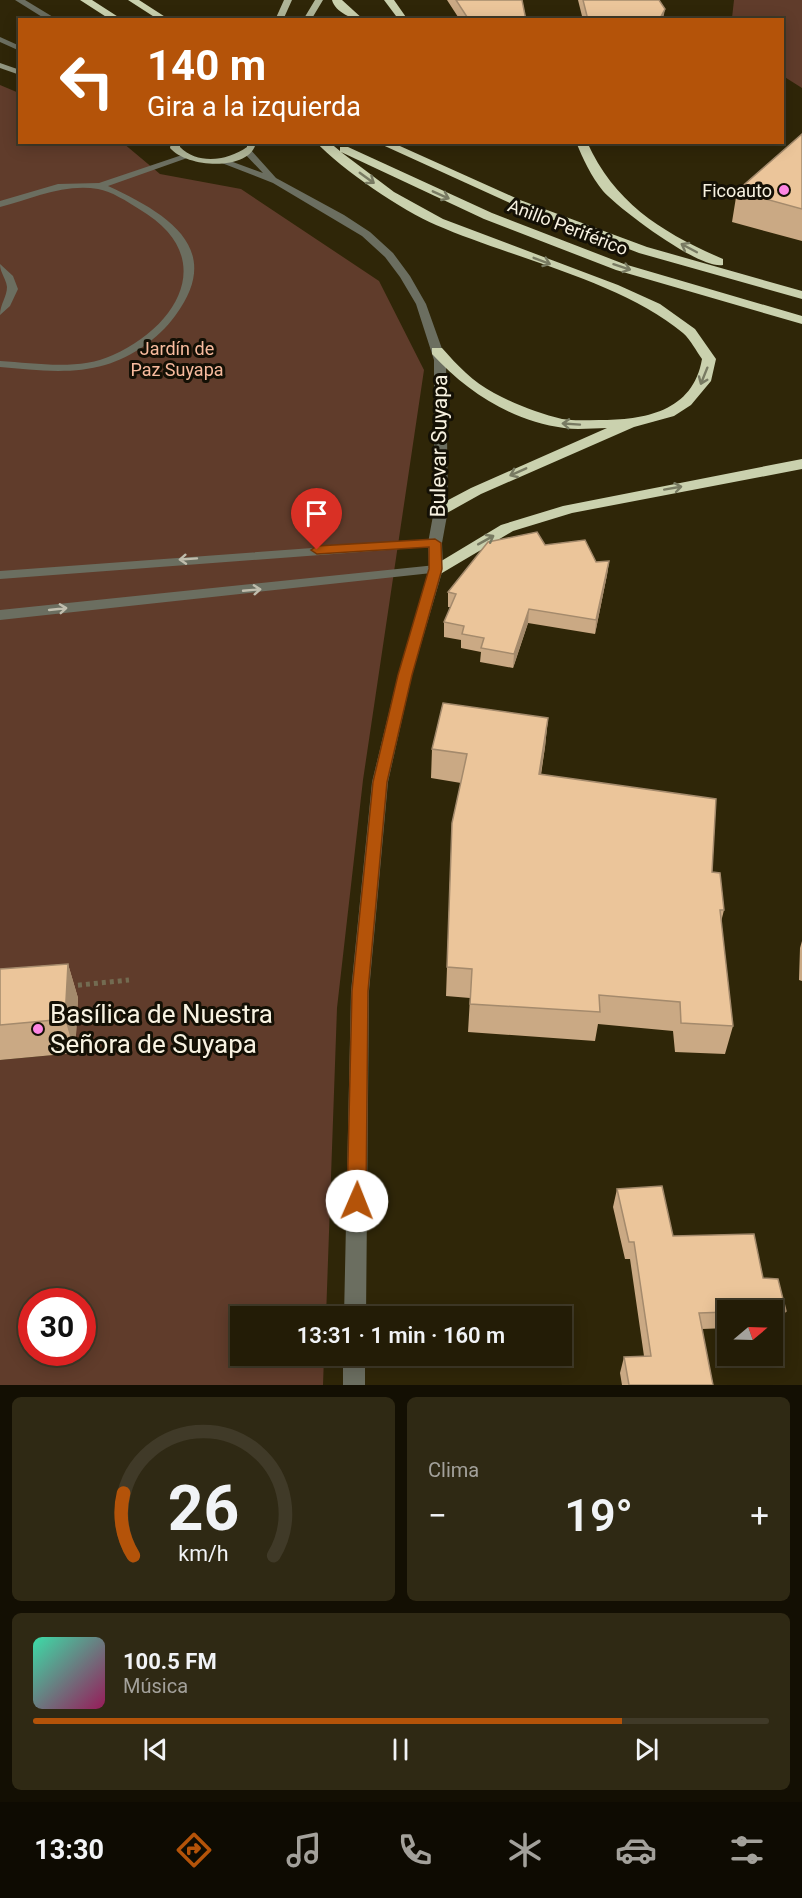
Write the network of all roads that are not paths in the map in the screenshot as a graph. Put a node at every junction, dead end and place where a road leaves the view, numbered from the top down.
1 (20, 0) edge
2 (85, 0) edge
3 (133, 0) edge
4 (288, 0) edge
5 (319, 0) edge
6 (337, 0) edge
7 (389, 0) edge
8 (51, 18) edge
9 (116, 18) edge
10 (163, 18) edge
11 (280, 18) edge
12 (308, 18) edge
13 (357, 18) edge
14 (402, 18) edge
15 (0, 39) edge
16 (18, 47) edge
17 (0, 65) edge
18 (18, 72) edge
19 (0, 73) edge
20 (18, 79) edge
21 (173, 144) edge
22 (324, 144) edge
23 (335, 144) edge
24 (386, 144) edge
25 (582, 144) edge
26 (249, 147) edge
27 (185, 157) junction
28 (219, 160) junction
29 (276, 181) junction
30 (100, 186) junction
31 (0, 204) edge
32 (0, 267) edge
33 (802, 294) edge
34 (0, 312) edge
35 (802, 320) edge
36 (437, 351) junction
37 (0, 364) edge
38 (629, 424) junction
39 (802, 464) edge
40 (441, 510) junction
41 (435, 543) junction
42 (436, 569) junction
43 (0, 575) edge
44 (0, 615) edge
45 (355, 1306) edge
46 (354, 1366) edge
47 (354, 1385) edge

1 - 8 street
2 - 9 highway
3 - 10 highway
4 - 11 main road
5 - 12 main road
6 - 13 highway
7 - 14 highway
15 - 16 street
17 - 18 street
19 - 20 street
21 - 27 main road
22 -> 38 highway
23 -> 35 highway, Anillo Periférico
24 - 33 highway, Anillo Periférico
33 -> 25 highway
26 - 28 main road
26 - 29 street, Bulevar Suyapa
27 - 28 main road
27 - 30 street
28 - 29 street, Bulevar Suyapa
29 - 36 street, Bulevar Suyapa
30 - 31 street
30 - 37 street
32 - 34 street
38 -> 36 highway
36 - 40 street, Bulevar Suyapa
38 -> 40 highway
42 -> 39 highway
40 - 41 street, Bulevar Suyapa
41 - 42 street, Bulevar Suyapa
41 -> 43 street
44 -> 42 street
42 - 45 street, Bulevar Suyapa
46 - 47 street

